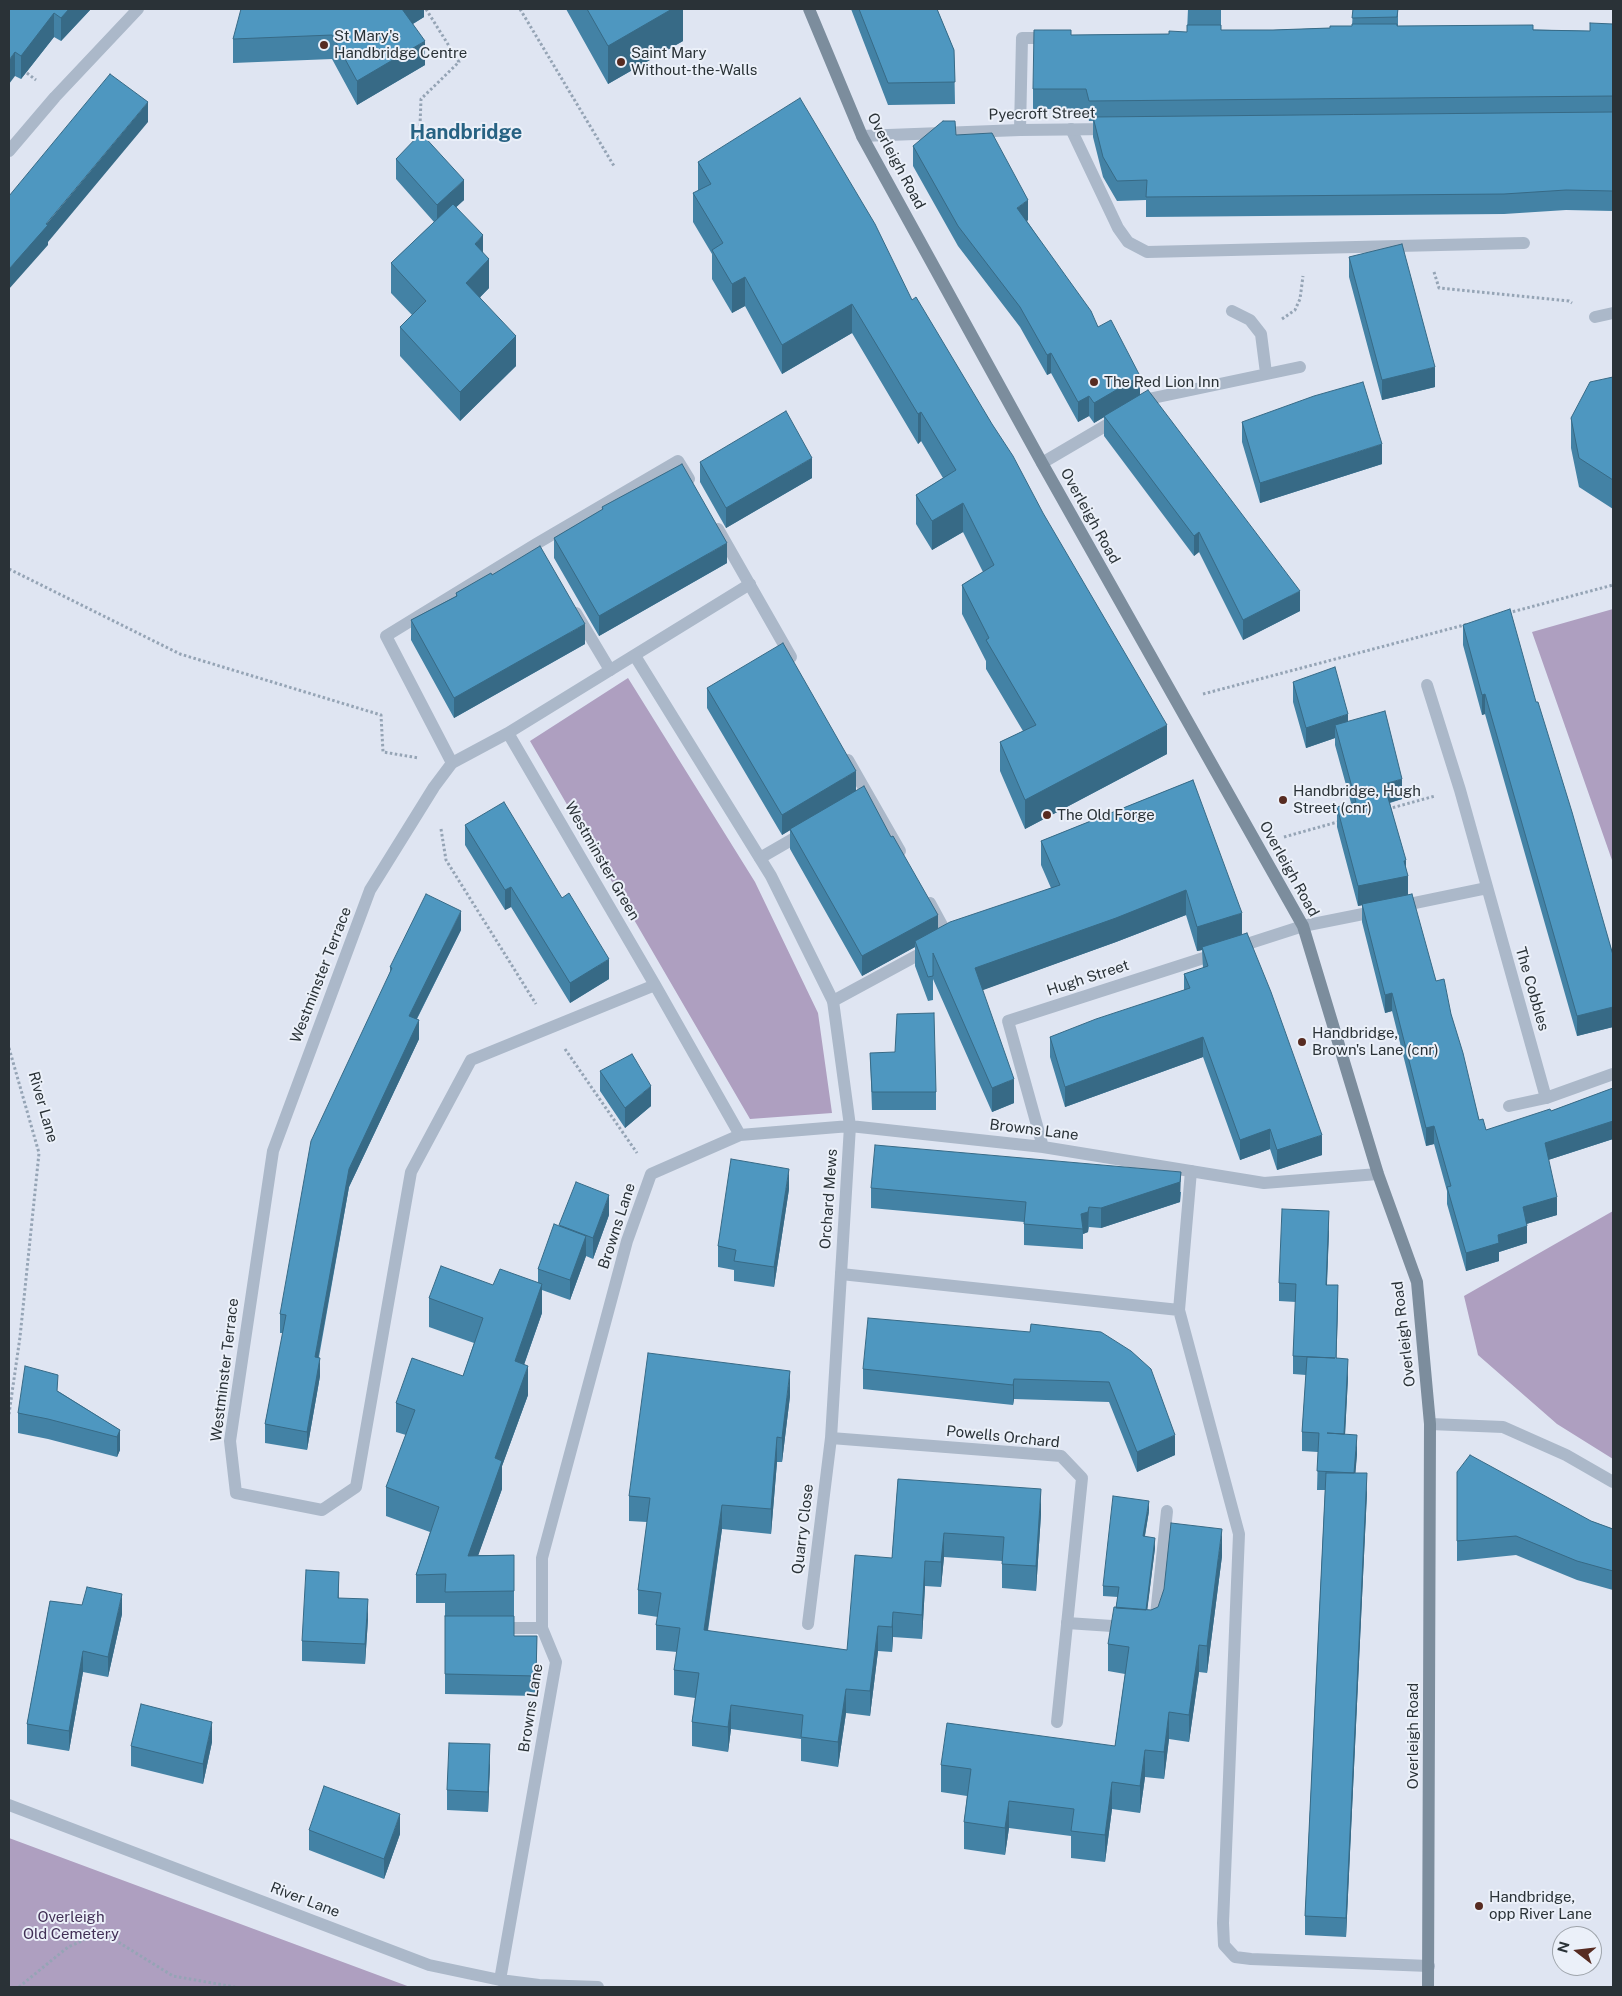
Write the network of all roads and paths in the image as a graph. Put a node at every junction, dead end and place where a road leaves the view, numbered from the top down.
1 (138, 9) edge
2 (426, 9) edge
3 (520, 9) edge
4 (809, 9) edge
5 (1061, 38) edge
6 (22, 69) edge
7 (55, 97) junction
8 (420, 126) dead end
9 (1071, 129) junction
10 (1120, 129) edge
11 (1020, 130) junction
12 (862, 136) junction
13 (9, 151) edge
14 (614, 166) dead end
15 (1524, 243) dead end
16 (1432, 265) dead end
17 (1303, 272) dead end
18 (1232, 311) dead end
19 (1613, 313) edge
20 (1595, 317) joint
21 (1261, 334) junction
22 (1300, 367) dead end
23 (1266, 373) junction
24 (1042, 463) junction
25 (698, 494) edge
26 (712, 518) edge
27 (9, 569) edge
28 (750, 584) junction
29 (1613, 585) edge
30 (570, 603) edge
31 (1499, 616) edge
32 (1471, 623) edge
33 (635, 656) junction
34 (797, 668) edge
35 (610, 670) junction
36 (1427, 685) dead end
37 (1176, 702) junction
38 (508, 733) junction
39 (844, 752) edge
40 (452, 763) junction
41 (434, 787) junction
42 (1460, 790) junction
43 (1386, 809) edge
44 (1349, 819) edge
45 (818, 824) edge
46 (1257, 844) junction
47 (760, 858) junction
48 (906, 862) edge
49 (1487, 888) junction
50 (925, 896) edge
51 (1303, 926) junction
52 (655, 984) junction
53 (833, 1001) junction
54 (550, 1028) junction
55 (9, 1048) edge
56 (1613, 1074) edge
57 (1546, 1098) junction
58 (1509, 1106) dead end
59 (850, 1126) junction
60 (740, 1135) junction
61 (1042, 1146) junction
62 (1191, 1171) junction
63 (651, 1174) junction
64 (1378, 1174) junction
65 (841, 1274) junction
66 (1179, 1310) junction
67 (9, 1414) edge
68 (1430, 1424) junction
69 (831, 1438) junction
70 (1613, 1482) edge
71 (1167, 1510) dead end
72 (1067, 1623) junction
73 (808, 1624) dead end
74 (485, 1628) edge
75 (542, 1628) junction
76 (1057, 1722) dead end
77 (9, 1805) edge
78 (1428, 1966) junction
79 (500, 1980) junction
80 (19, 1987) edge
81 (235, 1987) edge
82 (598, 1987) edge
83 (1428, 1987) edge

1 - 7 street
2 - 8 path
3 - 14 path
4 - 12 street, Overleigh Road
5 - 11 street
6 - 7 path
7 - 13 street
9 - 10 street, Pyecroft Street
9 - 11 street, Pyecroft Street
9 - 15 street
11 - 12 street, Pyecroft Street
12 - 24 street, Overleigh Road
16 - 20 path
17 - 21 path
18 - 21 street
19 - 20 street
21 - 23 street
22 - 23 street
23 - 24 street
24 - 37 street, Overleigh Road
25 - 40 street
26 - 28 street
27 - 40 path
28 - 33 street
28 - 34 street
29 - 31 path
30 - 35 street
32 - 37 path
33 - 35 street
33 - 47 street
35 - 38 street
36 - 42 street, The Cobbles
37 - 46 street, Overleigh Road
38 - 40 street, Westminster Terrace
38 - 52 street, Westminster Green
39 - 48 street
40 - 41 street, Westminster Terrace
41 - 54 path
41 - 54 street, Westminster Terrace
42 - 43 path
42 - 49 street, The Cobbles
44 - 46 path
45 - 47 street
46 - 51 street, Overleigh Road
47 - 53 street
49 - 51 street
49 - 57 street, The Cobbles
50 - 53 street
51 - 61 street, Hugh Street
51 - 64 street, Overleigh Road
52 - 54 street, Westminster Terrace
52 - 60 street, Westminster Green
53 - 59 street
54 - 63 path
55 - 67 path, River Lane
56 - 57 street
57 - 58 street
59 - 60 street, Browns Lane
59 - 61 street, Browns Lane
59 - 65 street, Orchard Mews
60 - 63 street, Browns Lane
61 - 62 street, Browns Lane
62 - 64 street, Browns Lane
62 - 66 street
63 - 75 street, Browns Lane
64 - 68 street, Overleigh Road
65 - 66 street
65 - 69 street
66 - 78 street
68 - 70 street
68 - 78 street, Overleigh Road
69 - 72 street, Powells Orchard
69 - 73 street, Quarry Close
71 - 72 street
72 - 76 street, Powells Orchard
74 - 75 street
75 - 79 street, Browns Lane
77 - 79 street, River Lane
78 - 83 street, Overleigh Road
79 - 82 street, River Lane
80 - 81 path

